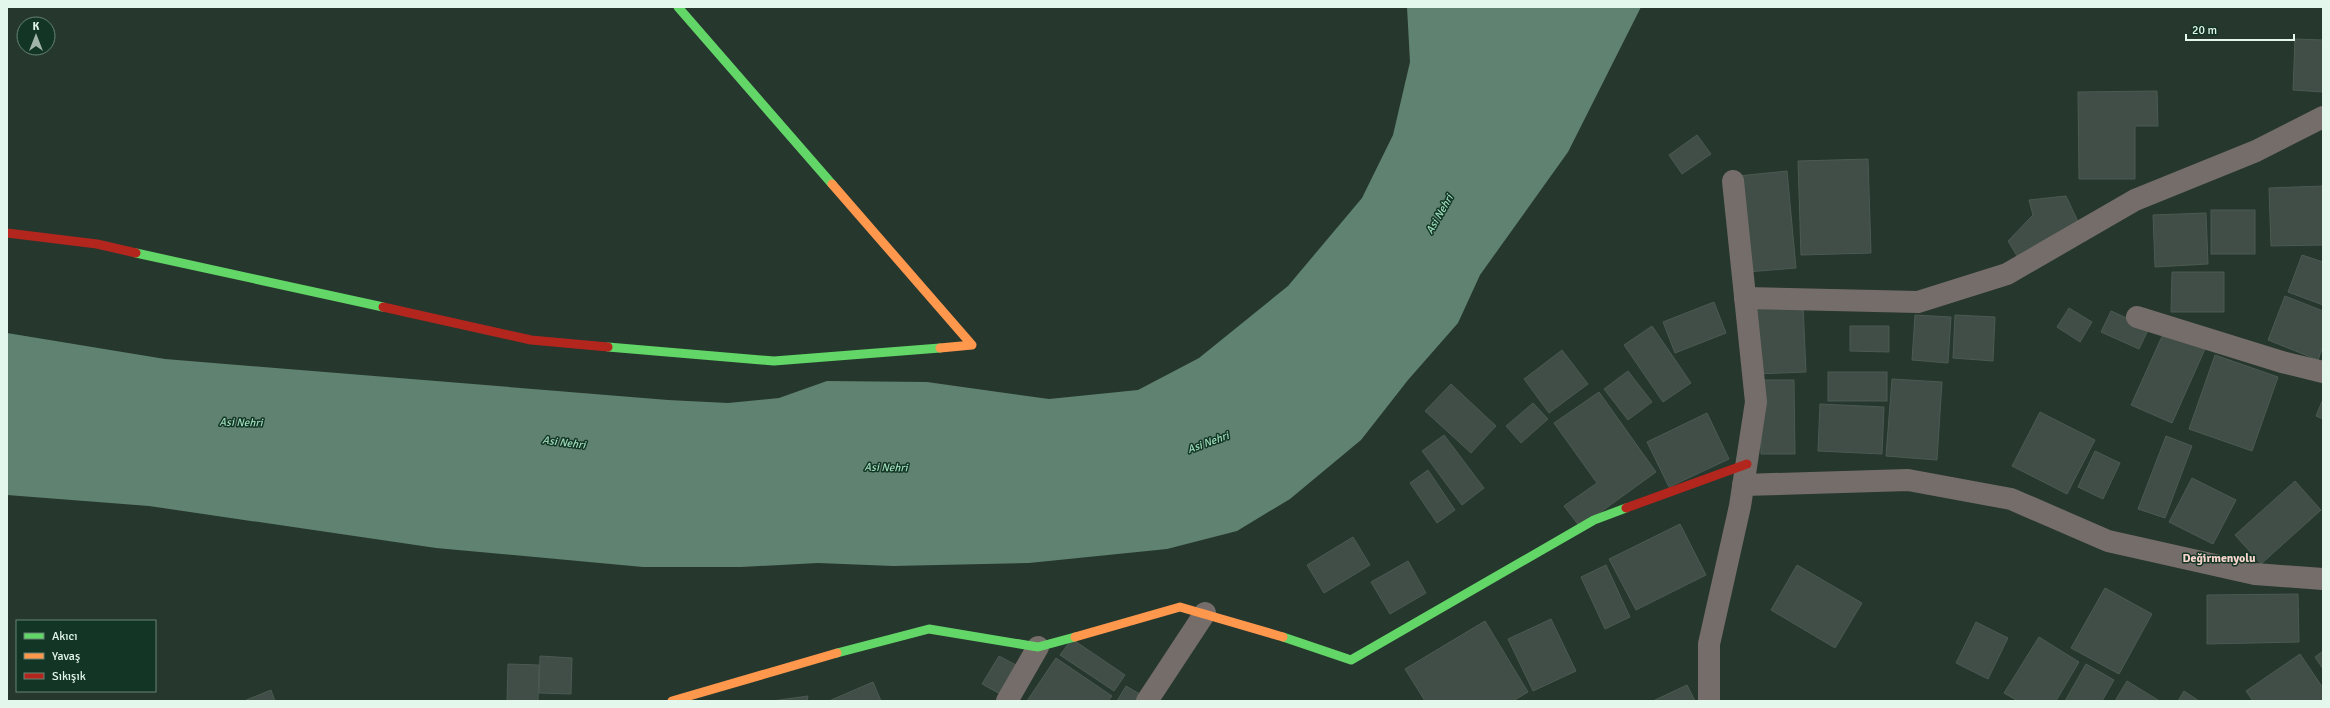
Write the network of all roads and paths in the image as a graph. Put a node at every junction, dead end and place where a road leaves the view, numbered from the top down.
1 (678, 7) edge
2 (2323, 117) edge
3 (1733, 181) dead end
4 (7, 233) edge
5 (1745, 298) junction
6 (2137, 317) dead end
7 (2323, 372) edge
8 (1745, 474) junction
9 (2323, 579) edge
10 (1205, 613) junction
11 (1038, 647) junction
12 (672, 701) edge
13 (1007, 701) edge
14 (1147, 701) edge
15 (1709, 701) edge

1 - 4 street
2 - 5 street
3 - 5 street
5 - 8 street
6 - 7 street
8 - 9 street
8 - 10 street
8 - 15 street
10 - 11 street
10 - 14 street
11 - 12 street
11 - 13 street

